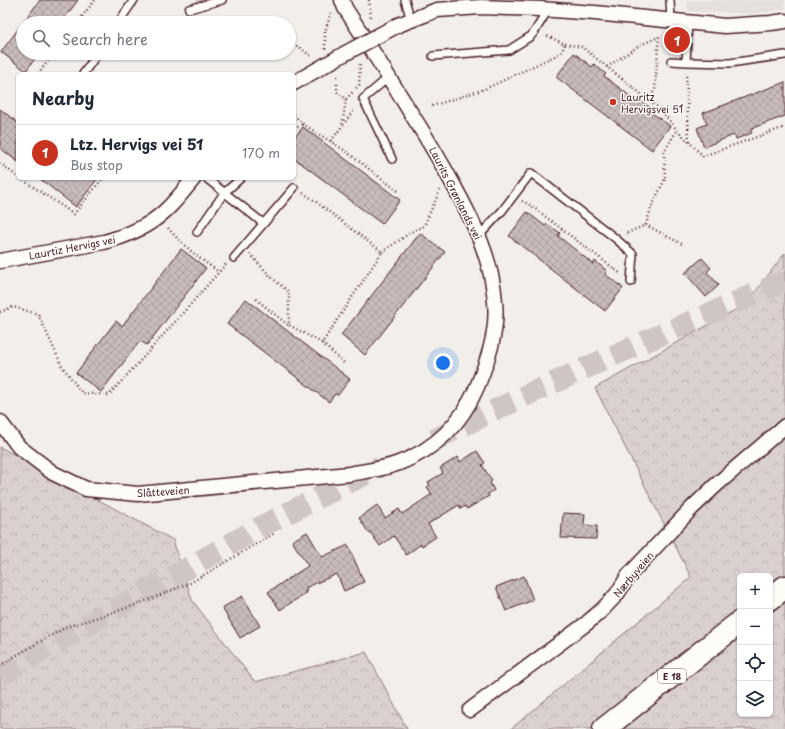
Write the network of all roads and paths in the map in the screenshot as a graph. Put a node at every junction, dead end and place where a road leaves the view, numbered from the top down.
1 (94, 0) edge
2 (134, 0) edge
3 (222, 0) edge
4 (405, 0) edge
5 (670, 0) edge
6 (337, 3) edge
7 (189, 10) dead end
8 (548, 10) junction
9 (82, 16) edge
10 (123, 16) edge
11 (666, 20) junction
12 (785, 21) edge
13 (688, 22) junction
14 (404, 23) junction
15 (535, 31) junction
16 (658, 37) junction
17 (565, 44) junction
18 (296, 46) edge
19 (371, 48) junction
20 (785, 55) edge
21 (433, 56) dead end
22 (49, 60) edge
23 (93, 60) edge
24 (671, 61) dead end
25 (686, 62) junction
26 (325, 65) junction
27 (607, 67) junction
28 (40, 72) edge
29 (84, 72) edge
30 (389, 77) junction
31 (296, 82) edge
32 (346, 99) junction
33 (363, 99) junction
34 (649, 100) junction
35 (432, 106) dead end
36 (296, 117) edge
37 (303, 124) junction
38 (342, 127) junction
39 (785, 127) edge
40 (296, 128) edge
41 (677, 130) junction
42 (331, 142) junction
43 (688, 142) junction
44 (392, 159) dead end
45 (0, 163) edge
46 (447, 173) junction
47 (16, 175) edge
48 (23, 180) edge
49 (101, 180) edge
50 (192, 180) edge
51 (208, 180) edge
52 (239, 180) edge
53 (294, 188) joint
54 (398, 191) dead end
55 (224, 193) junction
56 (512, 197) junction
57 (158, 217) junction
58 (263, 223) junction
59 (646, 225) junction
60 (197, 232) dead end
61 (479, 236) junction
62 (615, 238) junction
63 (682, 244) dead end
64 (244, 247) junction
65 (382, 252) junction
66 (234, 258) joint
67 (0, 261) edge
68 (218, 272) junction
69 (631, 282) joint
70 (256, 300) dead end
71 (0, 312) edge
72 (289, 325) junction
73 (322, 343) junction
74 (345, 364) dead end
75 (0, 422) edge
76 (785, 426) edge
77 (349, 474) joint
78 (275, 533) dead end
79 (785, 587) edge
80 (773, 597) edge
81 (737, 624) edge
82 (0, 666) edge
83 (470, 710) dead end
84 (604, 729) edge

1 - 9 path
2 - 10 lane
3 - 7 lane
4 - 14 lane
5 - 11 lane
6 - 19 street, Laurits Grønlands vei
6 - 26 path
8 - 11 street
8 - 14 street
8 - 15 lane
11 - 13 street
11 - 16 path
12 - 13 street
13 - 25 lane
14 - 26 street, bridge
15 - 17 path
15 - 21 lane
16 - 27 path
16 - 34 path
17 - 27 path
17 - 35 path
18 - 26 path
19 - 30 street, Laurits Grønlands vei
19 - 32 path
20 - 25 lane
22 - 28 path
23 - 29 lane
24 - 25 lane
25 - 43 path
26 - 31 street
26 - 32 path
27 - 34 path
30 - 33 lane
30 - 46 street, Laurits Grønlands vei
32 - 38 path
33 - 38 path
33 - 44 lane
34 - 41 path
36 - 37 path
37 - 40 path
37 - 42 path
38 - 42 path
39 - 43 path
41 - 43 path
41 - 59 path
42 - 54 path
45 - 47 path
46 - 61 street, Laurits Grønlands vei
46 - 65 path
48 - 49 path
50 - 57 street, Laurtiz Hervigs vei
51 - 55 lane
52 - 55 lane
53 - 58 lane
53 - 65 path
55 - 58 lane
55 - 60 lane
56 - 61 lane
56 - 62 lane
56 - 69 path
57 - 67 street, Laurtiz Hervigs vei
57 - 68 path
58 - 64 lane
59 - 62 path
59 - 63 path
61 - 77 street, Laurits Grønlands vei
62 - 69 lane
64 - 66 lane
64 - 72 path
65 - 73 path
66 - 68 path
68 - 71 path
70 - 72 path
72 - 73 path
73 - 74 path
75 - 77 street, Slåtteveien
76 - 83 street, Nærbyveien
78 - 82 path
79 - 80 highway
81 - 84 highway, E 18

